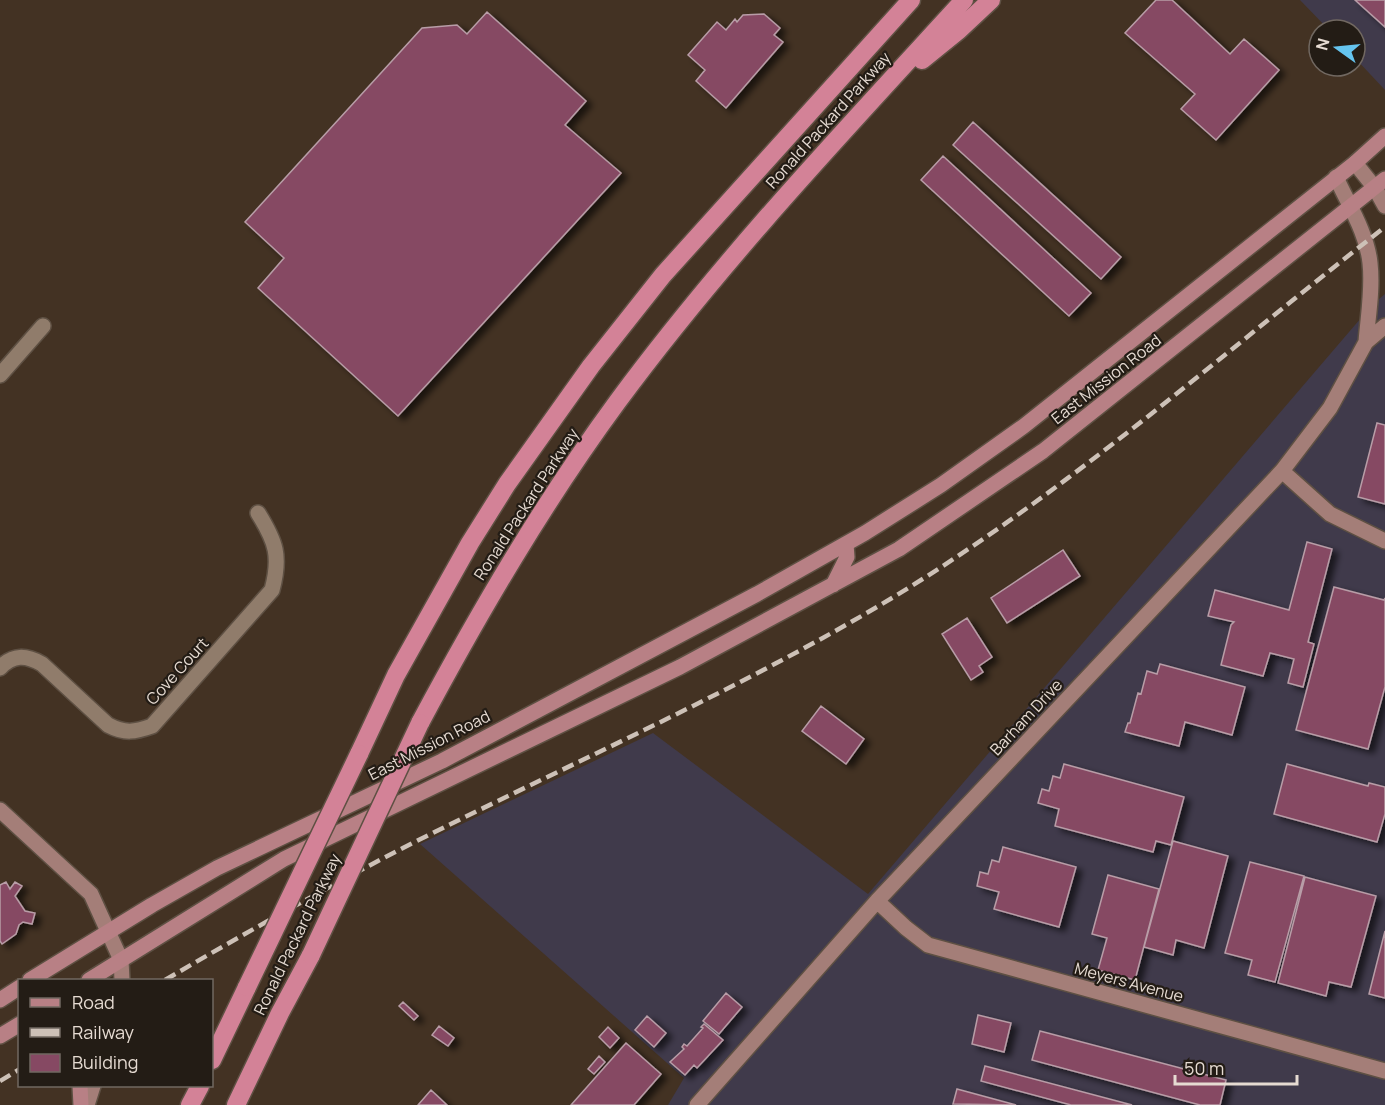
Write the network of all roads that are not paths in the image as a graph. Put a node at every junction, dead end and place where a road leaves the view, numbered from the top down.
1 (964, 0) edge
2 (991, 0) edge
3 (908, 3) edge
4 (876, 97) junction
5 (1385, 136) edge
6 (1355, 163) junction
7 (1336, 177) junction
8 (1380, 183) edge
9 (1385, 206) edge
10 (1350, 208) junction
11 (43, 326) dead end
12 (1385, 326) edge
13 (1366, 342) junction
14 (0, 375) edge
15 (1282, 471) junction
16 (258, 513) dead end
17 (1385, 541) edge
18 (846, 544) junction
19 (833, 585) junction
20 (0, 668) edge
21 (0, 810) edge
22 (877, 901) junction
23 (109, 932) junction
24 (121, 960) junction
25 (33, 979) edge
26 (92, 979) edge
27 (122, 979) edge
28 (18, 988) edge
29 (0, 1000) edge
30 (280, 1012) junction
31 (18, 1025) edge
32 (0, 1036) edge
33 (213, 1058) edge
34 (1385, 1071) edge
35 (80, 1087) edge
36 (93, 1087) edge
37 (199, 1087) edge
38 (81, 1105) edge
39 (87, 1105) edge
40 (190, 1105) edge
41 (236, 1105) edge
42 (247, 1105) edge
43 (697, 1105) edge

1 - 4 highway, Ronald Packard Parkway
2 - 4 highway
3 - 33 highway, Ronald Packard Parkway, bridge
4 - 30 highway, Ronald Packard Parkway, bridge
5 - 6 main road, East Mission Road
6 - 7 main road, East Mission Road
6 - 8 street
7 - 10 street, Barham Drive
7 - 18 main road, East Mission Road
8 - 9 street
8 - 10 main road, East Mission Road
10 - 13 street, Barham Drive
10 - 19 main road, East Mission Road
11 - 14 street
12 - 13 street, Barham Drive
13 - 15 street, Barham Drive
15 - 17 street
15 - 22 street, Barham Drive
16 - 20 street, Cove Court
18 - 19 main road
18 - 23 main road, East Mission Road
19 - 24 main road, East Mission Road
21 - 23 street
22 - 34 street, Meyers Avenue
22 - 43 street, Barham Drive
23 - 24 street
23 - 25 main road, East Mission Road
24 - 26 main road, East Mission Road
24 - 27 street
28 - 29 main road
30 - 41 highway, Ronald Packard Parkway
30 - 42 highway
31 - 32 main road
35 - 38 main road
36 - 39 street
37 - 40 highway

